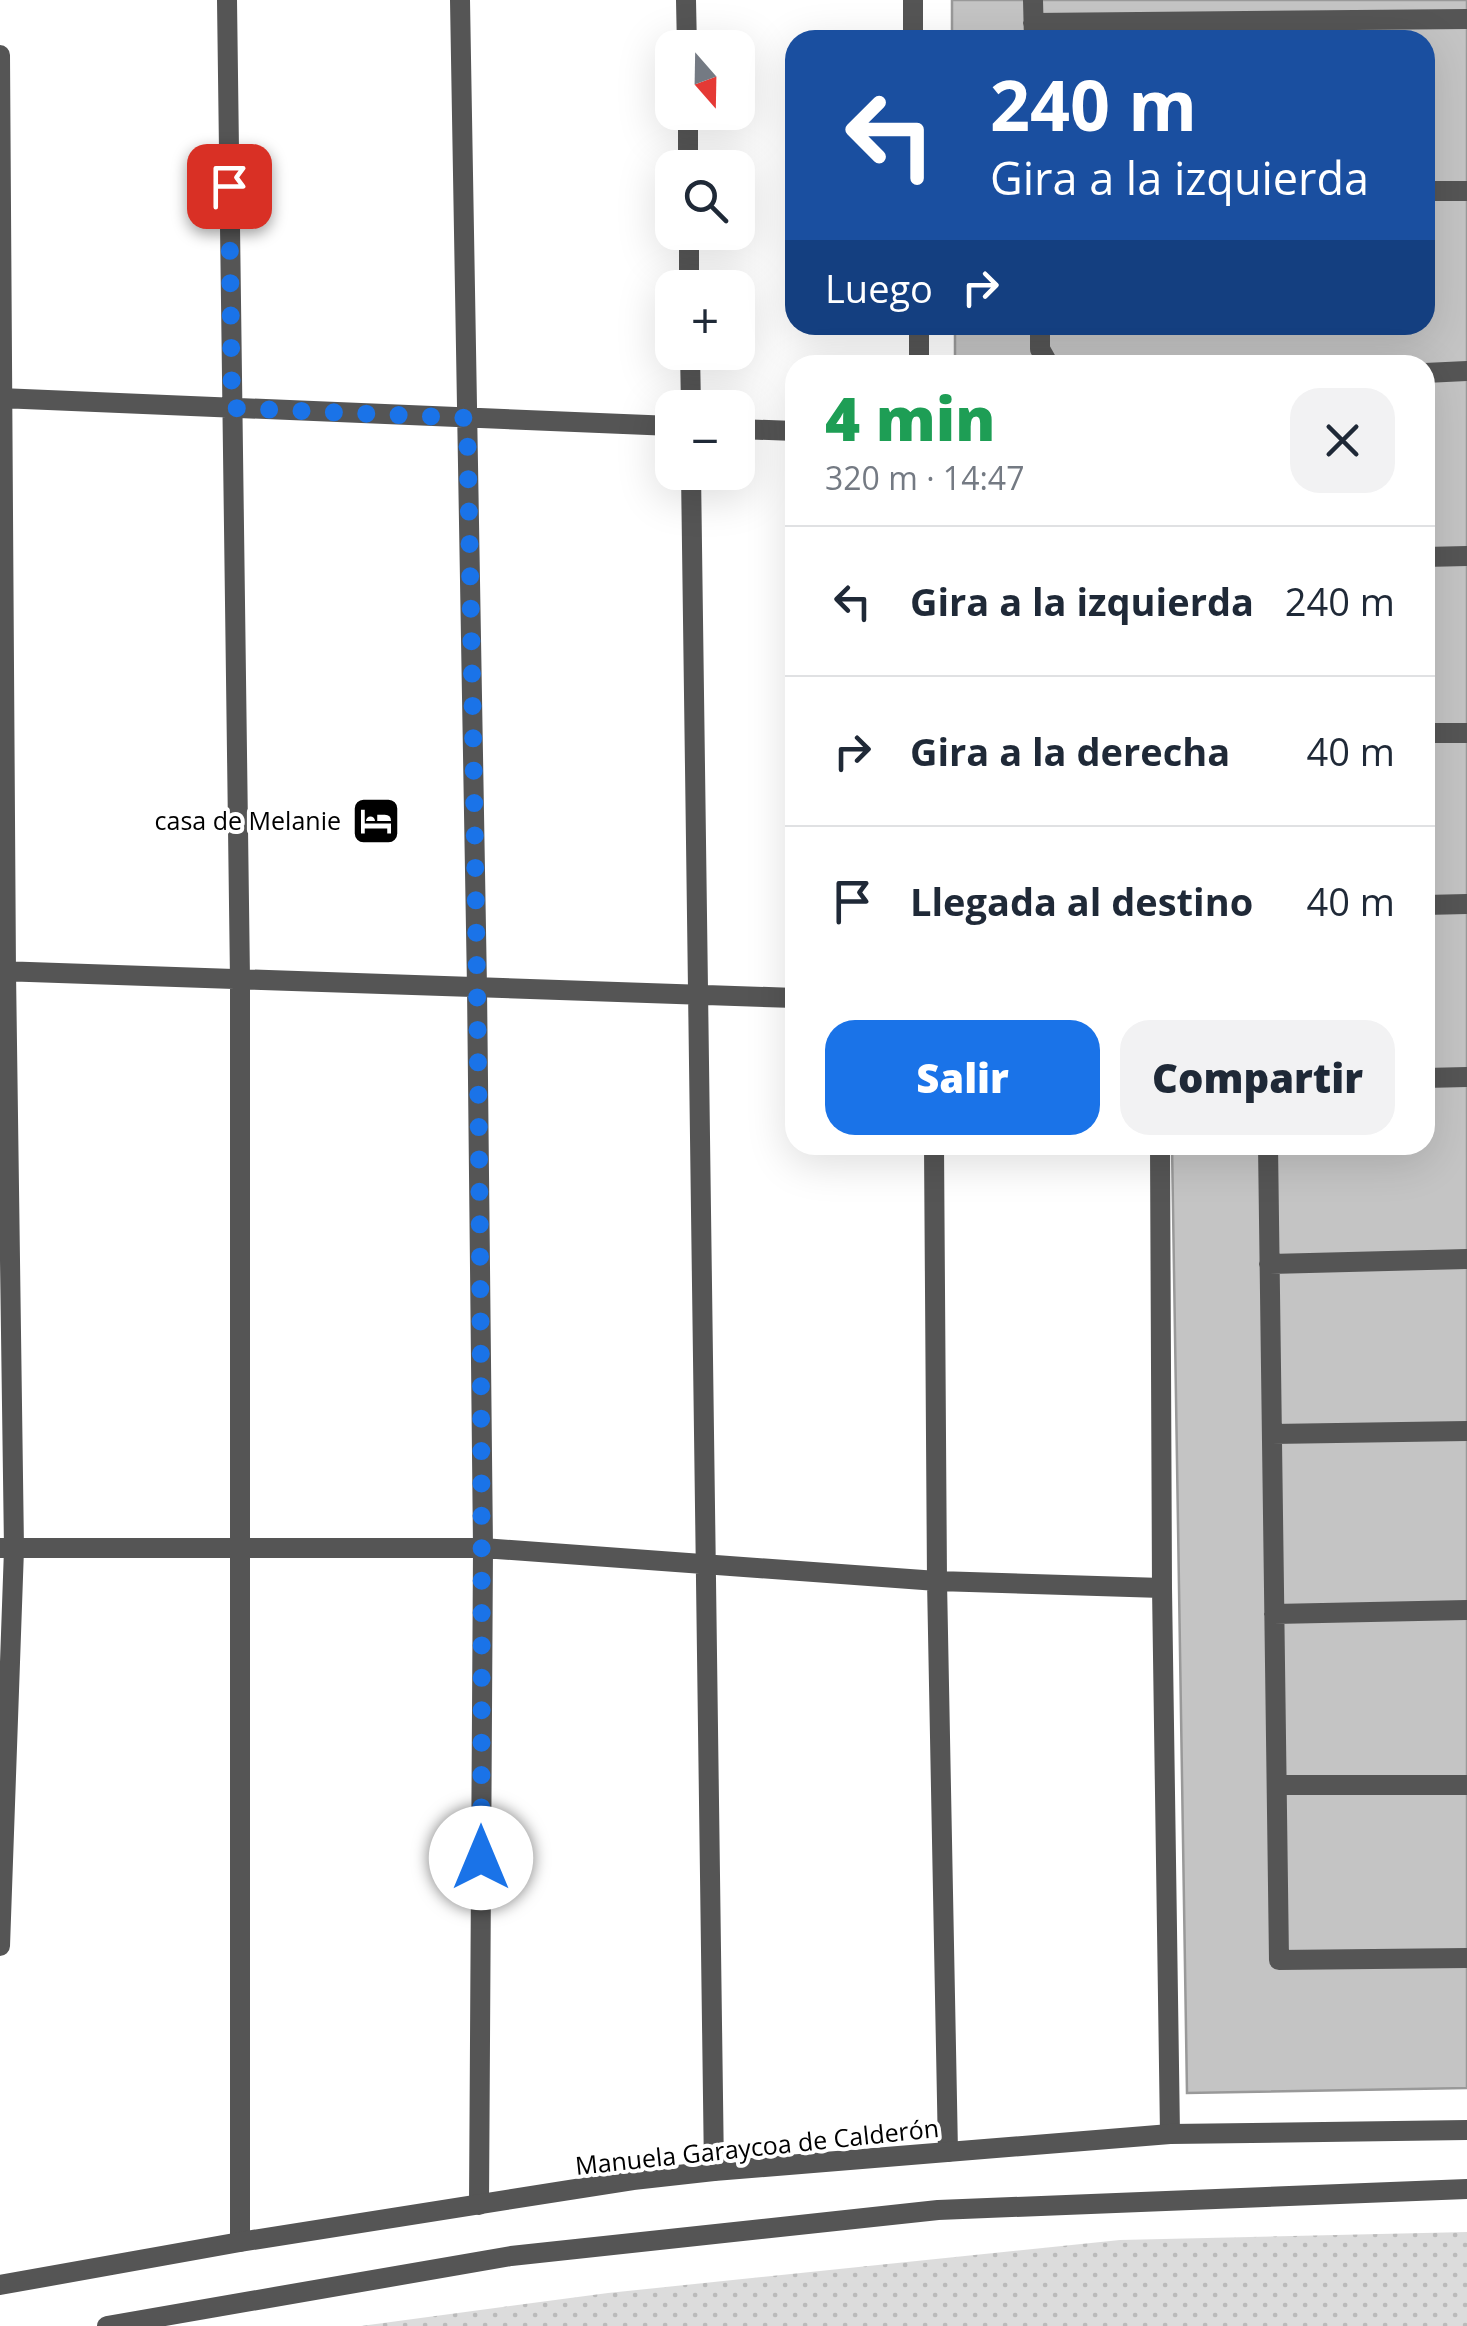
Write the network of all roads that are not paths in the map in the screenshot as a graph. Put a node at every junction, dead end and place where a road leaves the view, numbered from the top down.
1 (227, 0) edge
2 (460, 0) edge
3 (686, 0) edge
4 (912, 0) edge
5 (1033, 0) edge
6 (1467, 19) edge
7 (687, 30) edge
8 (913, 30) edge
9 (1033, 30) edge
10 (1100, 30) edge
11 (0, 56) edge
12 (1467, 190) edge
13 (1435, 191) edge
14 (1467, 371) edge
15 (1435, 373) edge
16 (1, 398) edge
17 (232, 408) junction
18 (467, 418) junction
19 (655, 425) edge
20 (755, 429) edge
21 (785, 430) edge
22 (691, 490) edge
23 (1435, 556) edge
24 (1467, 556) edge
25 (1467, 732) edge
26 (1435, 733) edge
27 (1467, 904) edge
28 (1435, 905) edge
29 (3, 972) edge
30 (240, 979) junction
31 (478, 987) junction
32 (697, 995) junction
33 (785, 998) edge
34 (1435, 1078) edge
35 (1467, 1078) edge
36 (934, 1155) edge
37 (1160, 1155) edge
38 (1268, 1155) edge
39 (1467, 1259) edge
40 (1270, 1264) junction
41 (1467, 1431) edge
42 (1272, 1434) junction
43 (483, 1548) junction
44 (7, 1549) edge
45 (238, 1550) junction
46 (707, 1563) junction
47 (937, 1581) junction
48 (1162, 1588) junction
49 (1467, 1610) edge
50 (1274, 1614) junction
51 (1277, 1785) junction
52 (1467, 1785) edge
53 (0, 1946) edge
54 (1467, 1958) edge
55 (1467, 2130) edge
56 (1170, 2134) junction
57 (948, 2152) junction
58 (714, 2171) junction
59 (1467, 2190) edge
60 (479, 2205) junction
61 (240, 2242) junction
62 (0, 2286) edge
63 (107, 2326) edge

1 - 17 street
2 - 18 street
3 - 7 street
4 - 8 street
5 - 9 street
6 - 10 street
11 - 16 street
12 - 13 street
14 - 15 street
16 - 17 street
16 - 29 street
17 - 18 street
17 - 30 street
18 - 19 street
18 - 31 street
20 - 21 street
22 - 32 street
23 - 24 street
25 - 26 street
27 - 28 street
29 - 30 street
29 - 44 street
30 - 31 street
30 - 45 street
31 - 32 street
31 - 43 street
32 - 33 street
32 - 46 street
34 - 35 street
36 - 47 street
37 - 48 street
38 - 40 street
39 - 40 street
40 - 42 street
41 - 42 street
42 - 50 street
43 - 45 street
43 - 46 street
43 - 60 street
44 - 45 street
44 - 53 street
45 - 61 street
46 - 47 street
46 - 58 street
47 - 48 street
47 - 57 street
48 - 56 street
49 - 50 street
50 - 51 street
51 - 52 street
51 - 54 street
55 - 56 street, Manuela Garaycoa de Calderón
56 - 57 street, Manuela Garaycoa de Calderón
57 - 58 street, Manuela Garaycoa de Calderón
58 - 60 street, Manuela Garaycoa de Calderón
59 - 63 street
60 - 61 street, Manuela Garaycoa de Calderón
61 - 62 street, Manuela Garaycoa de Calderón

